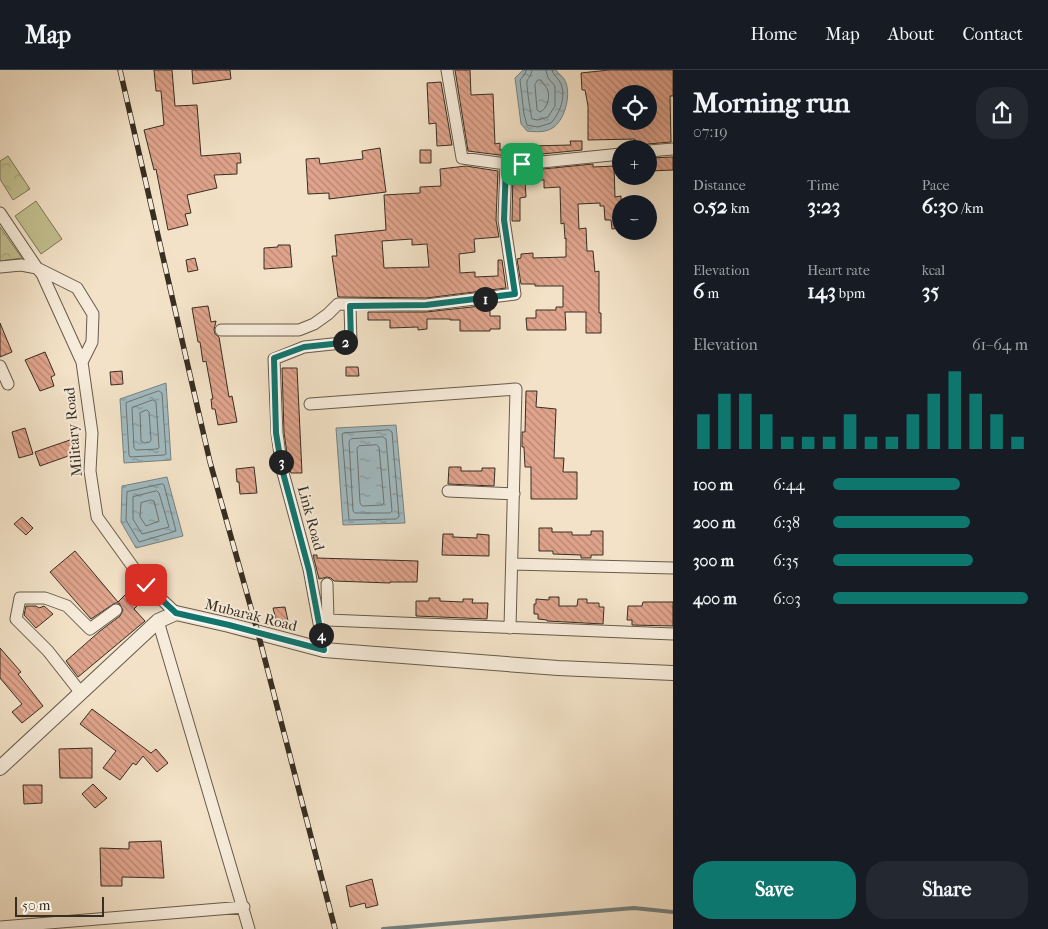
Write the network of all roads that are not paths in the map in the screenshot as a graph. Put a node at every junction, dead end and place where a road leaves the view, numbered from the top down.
1 (447, 70) edge
2 (673, 148) edge
3 (657, 150) edge
4 (612, 155) edge
5 (506, 164) junction
6 (0, 213) edge
7 (0, 267) edge
8 (37, 268) junction
9 (350, 306) junction
10 (221, 330) dead end
11 (82, 362) junction
12 (0, 366) edge
13 (8, 384) dead end
14 (310, 404) dead end
15 (448, 491) dead end
16 (514, 494) junction
17 (512, 564) junction
18 (673, 568) edge
19 (327, 584) dead end
20 (116, 610) dead end
21 (176, 613) junction
22 (158, 621) junction
23 (510, 628) junction
24 (673, 634) edge
25 (324, 650) junction
26 (673, 673) edge
27 (81, 693) junction
28 (0, 768) edge
29 (244, 907) junction
30 (0, 927) edge
31 (249, 929) edge

1 - 5 street
2 - 3 street
4 - 5 street
5 - 9 street
6 - 8 street
7 - 8 street
8 - 11 street, Military Road
8 - 11 street
9 - 10 street
9 - 25 street, Link Road
11 - 21 street, Military Road
12 - 13 street
14 - 16 street
15 - 16 street
16 - 17 street
17 - 18 street
17 - 23 street
19 - 23 street
20 - 27 street
21 - 22 street
21 - 25 street, Mubarak Road
22 - 27 street
22 - 29 street
23 - 24 street
25 - 26 street, Mubarak Road
27 - 28 street
29 - 30 street
29 - 31 street

